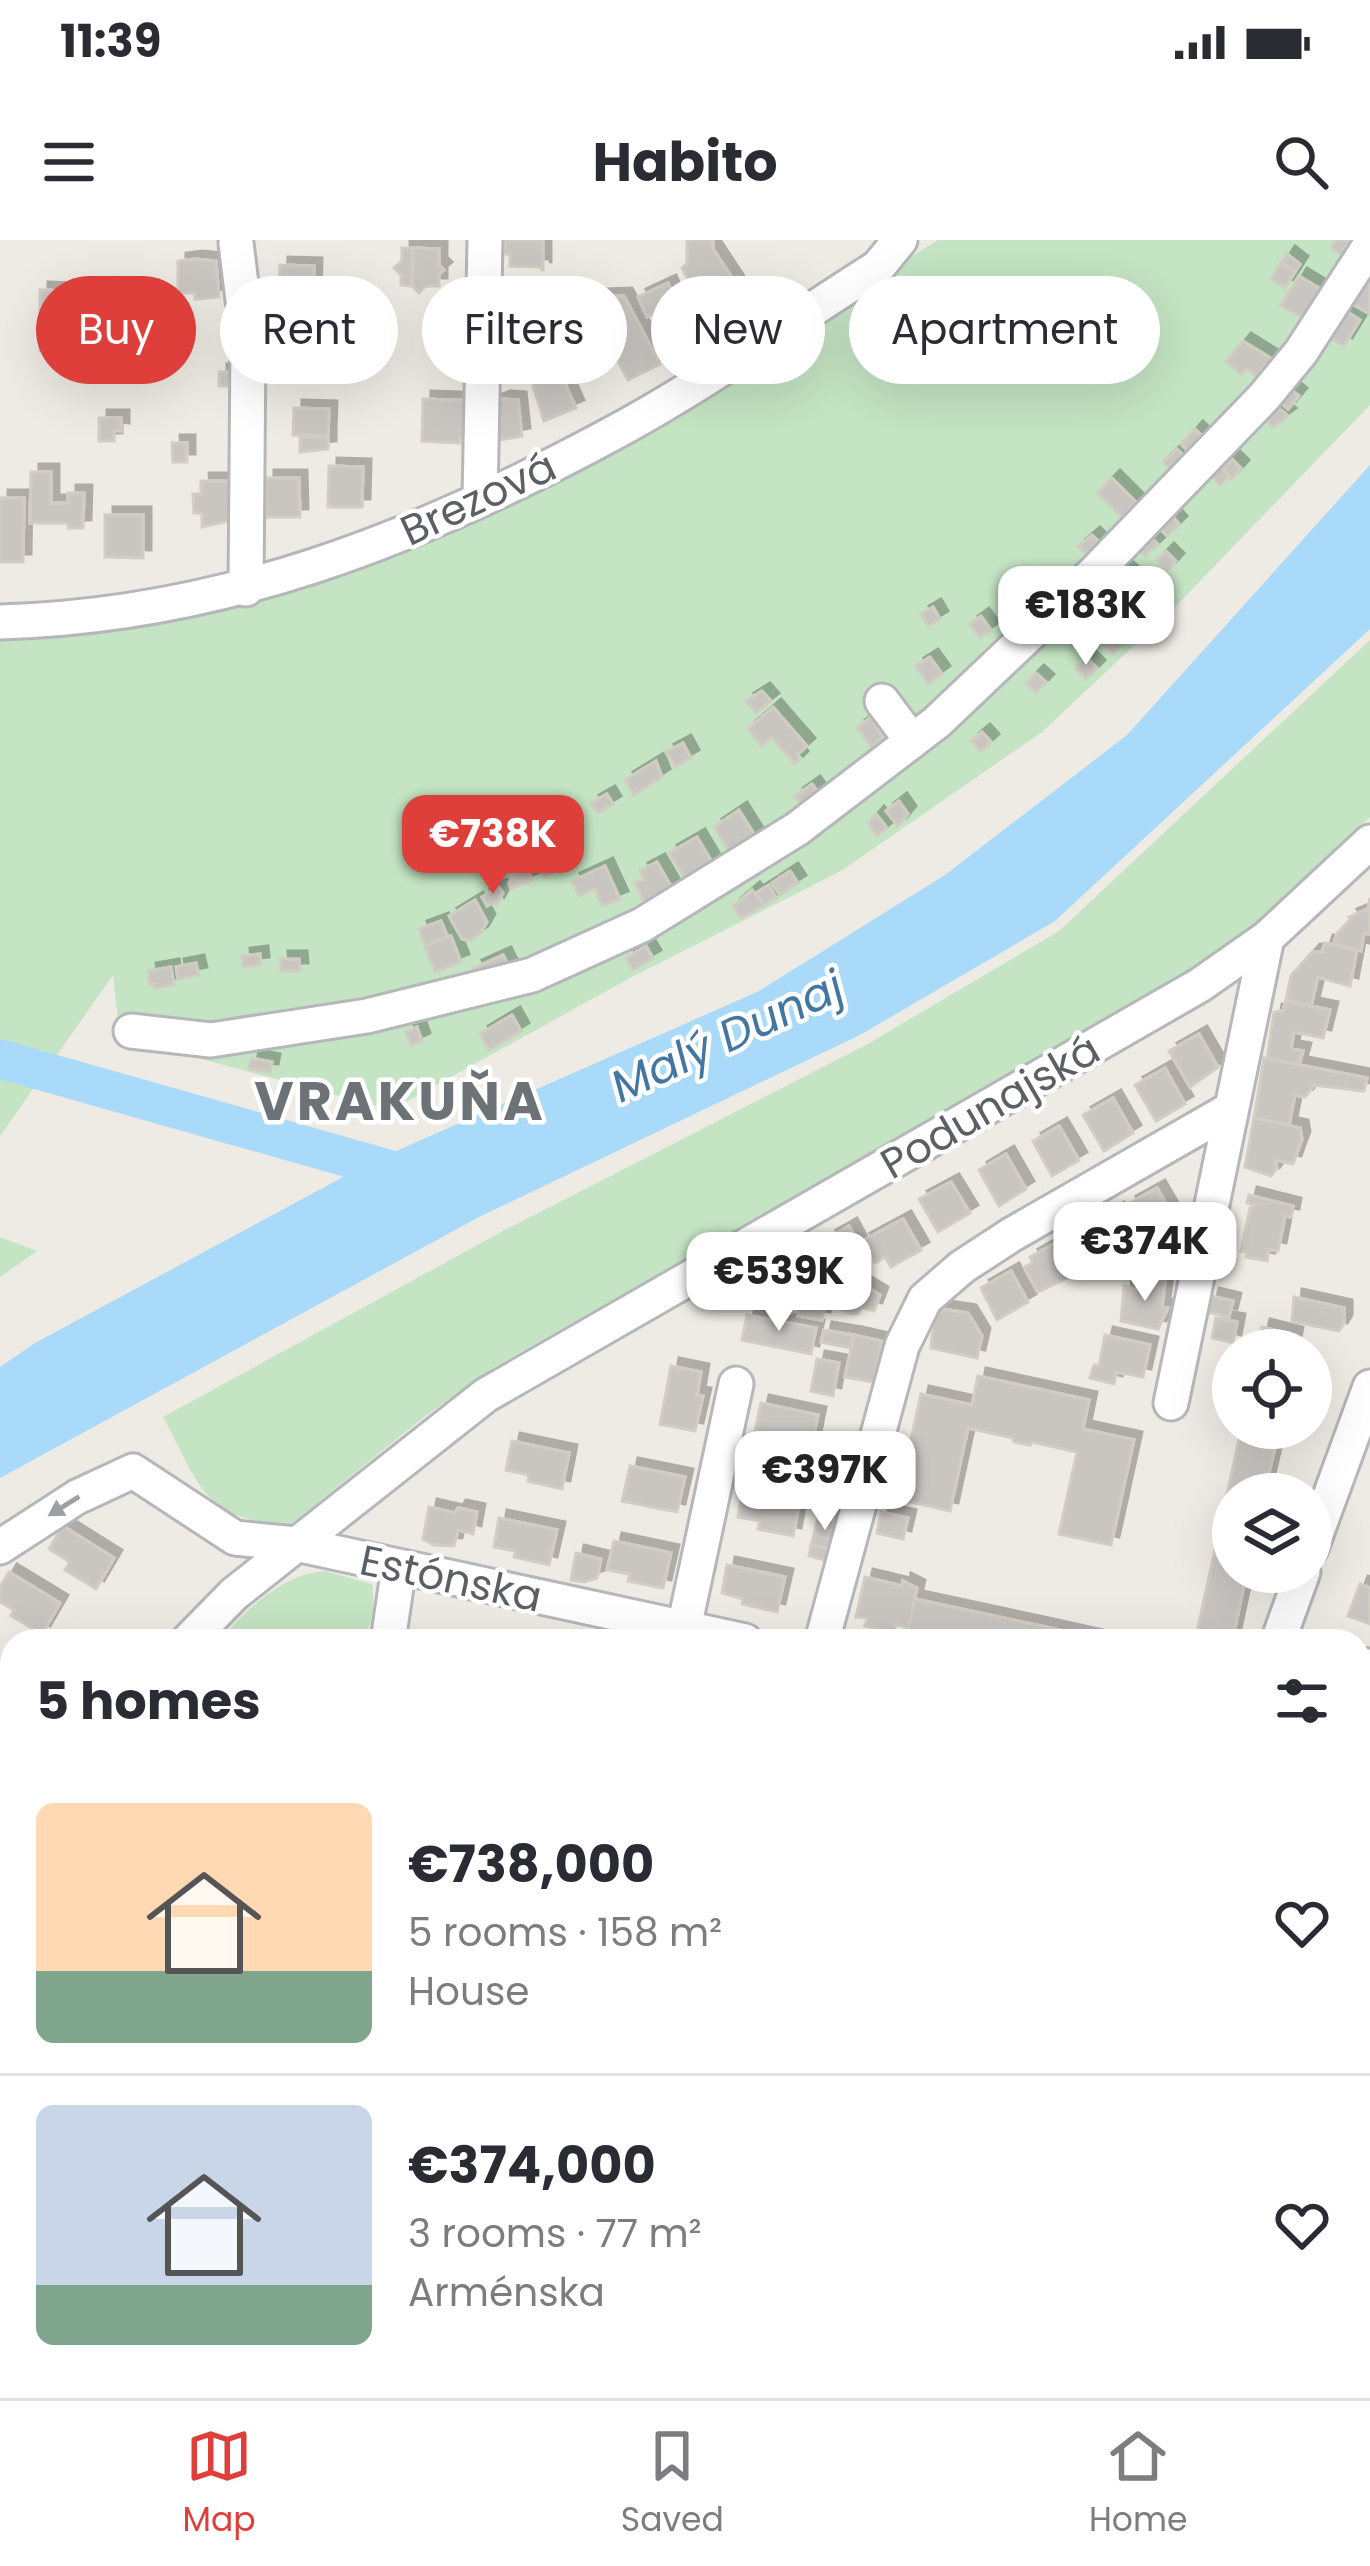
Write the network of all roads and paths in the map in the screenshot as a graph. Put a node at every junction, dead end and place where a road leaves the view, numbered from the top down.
1 (485, 240) edge
2 (900, 240) edge
3 (236, 244) dead end
4 (1370, 245) edge
5 (480, 499) junction
6 (246, 589) junction
7 (0, 622) edge
8 (882, 701) dead end
9 (912, 741) junction
10 (1370, 842) edge
11 (1267, 938) junction
12 (130, 1031) dead end
13 (1231, 1109) junction
14 (736, 1384) dead end
15 (1370, 1387) edge
16 (1171, 1403) dead end
17 (1332, 1491) edge
18 (296, 1544) junction
19 (0, 1547) edge
20 (399, 1567) junction
21 (1295, 1593) edge
22 (200, 1629) edge
23 (390, 1629) edge
24 (666, 1629) edge
25 (680, 1629) edge
26 (825, 1629) edge
27 (1282, 1629) edge

1 - 5 street
2 - 5 street, Brezová
3 - 6 street
4 - 9 street
5 - 6 street, Brezová
6 - 7 street, Brezová
8 - 9 street
9 - 12 street
10 - 11 street, Podunajská
11 - 13 street
11 - 18 street, Podunajská
13 - 16 street
13 - 26 street
14 - 25 street
15 - 17 street
18 -> 19 street, Estónska
18 - 20 street, Estónska
18 - 22 street, Podunajská
20 - 23 street
20 - 24 street, Estónska
21 - 27 street

